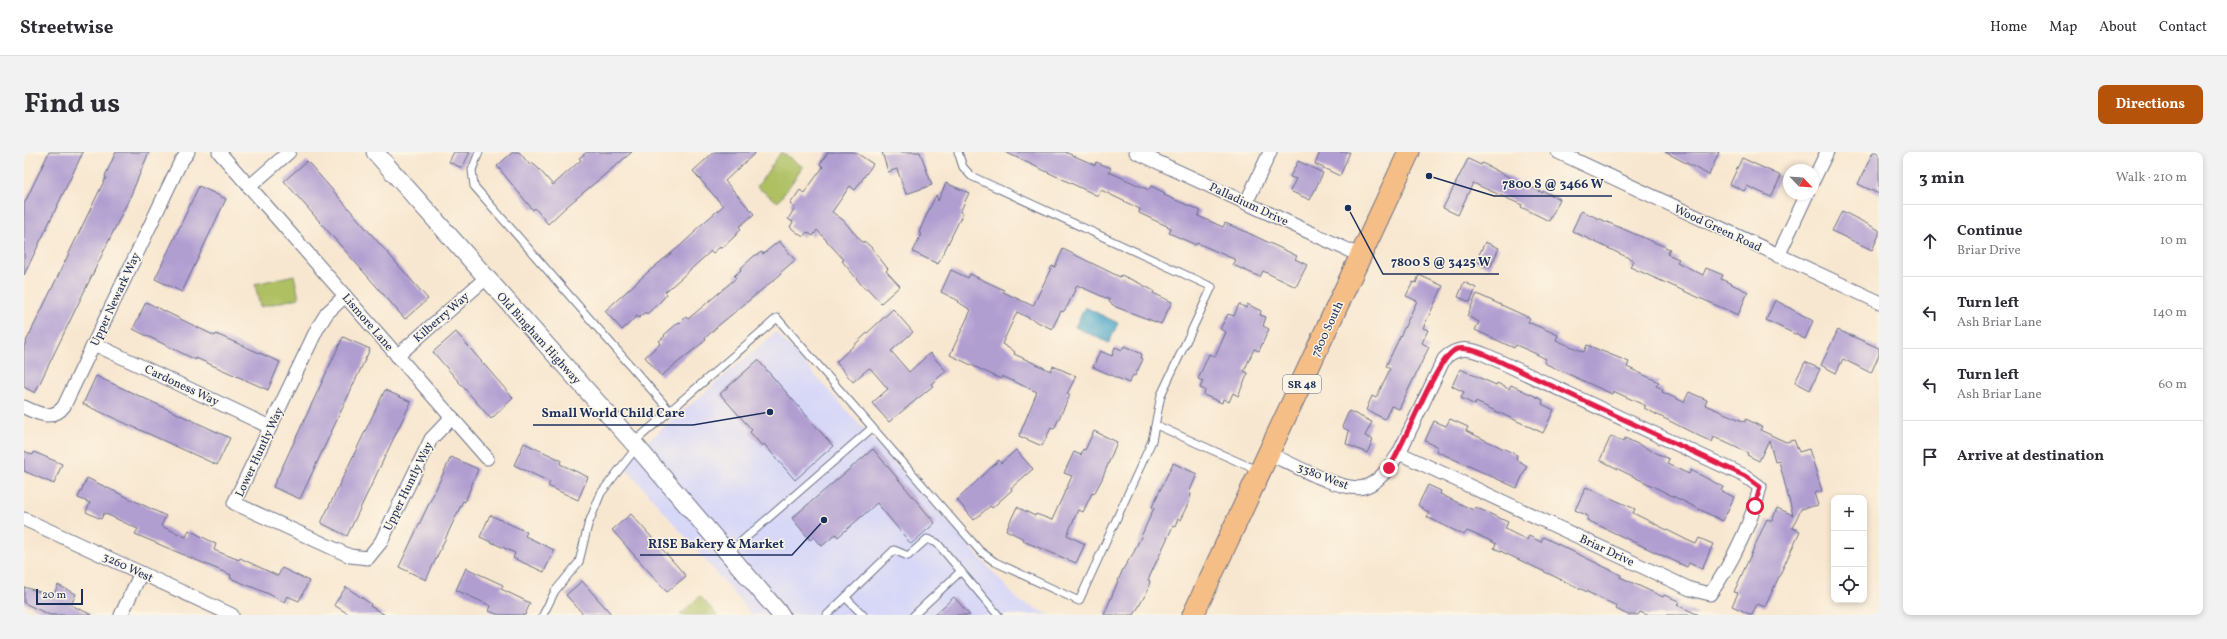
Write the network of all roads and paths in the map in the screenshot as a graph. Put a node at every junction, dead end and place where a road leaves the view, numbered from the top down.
1 (188, 152) edge
2 (219, 152) edge
3 (289, 152) edge
4 (375, 152) edge
5 (479, 152) edge
6 (958, 152) edge
7 (1136, 152) edge
8 (1270, 152) edge
9 (1408, 152) edge
10 (1558, 152) edge
11 (1827, 152) edge
12 (1819, 169) edge
13 (250, 187) junction
14 (1804, 200) edge
15 (1246, 203) junction
16 (1361, 256) junction
17 (1778, 256) junction
18 (485, 278) junction
19 (345, 296) junction
20 (1879, 302) edge
21 (94, 344) junction
22 (398, 356) junction
23 (24, 407) edge
24 (670, 411) junction
25 (452, 418) junction
26 (1156, 424) junction
27 (270, 427) junction
28 (872, 428) junction
29 (635, 445) junction
30 (1399, 454) junction
31 (487, 458) dead end
32 (1266, 463) junction
33 (24, 519) edge
34 (727, 554) junction
35 (368, 558) joint
36 (961, 571) junction
37 (141, 573) junction
38 (846, 598) junction
39 (121, 615) edge
40 (232, 615) edge
41 (543, 615) edge
42 (781, 615) edge
43 (828, 615) edge
44 (863, 615) edge
45 (914, 615) edge
46 (998, 615) edge
47 (1193, 615) edge

1 - 21 street, Upper Newark Way
2 - 13 street, Lismore Lane
3 - 13 street
4 - 18 street, Old Bingham Highway
5 - 24 lane
6 - 26 lane
7 - 15 street, Palladium Drive
8 - 15 street
9 - 16 main road, 7800 South / SR 48
10 - 17 street, Wood Green Road
11 - 12 street
13 - 19 street, Lismore Lane
14 - 17 street
15 - 16 street, Palladium Drive
16 - 32 main road, 7800 South / SR 48
17 - 20 street, Wood Green Road
18 - 22 street, Kilberry Way
18 - 29 street, Old Bingham Highway
19 - 22 street, Lismore Lane
19 - 27 street, Lower Huntly Way
21 - 23 street, Upper Newark Way
21 - 27 street, Cardoness Way
22 - 25 street, Lismore Lane
24 - 28 lane
24 - 29 lane
25 - 31 street, Lismore Lane
25 - 35 street, Upper Huntly Way
26 - 28 lane
26 - 32 lane
27 - 35 street, Lower Huntly Way
28 - 34 lane
29 - 34 street, Old Bingham Highway
29 - 41 lane
30 - 30 street, Briar Drive
30 - 32 street, 3380 West
32 - 47 main road, 7800 South / SR 48
33 - 37 street, 3260 West
34 - 42 street, Old Bingham Highway
36 - 38 lane
36 - 45 lane
36 - 46 lane
37 - 39 street
37 - 40 street, 3260 West
38 - 43 lane
38 - 44 lane

